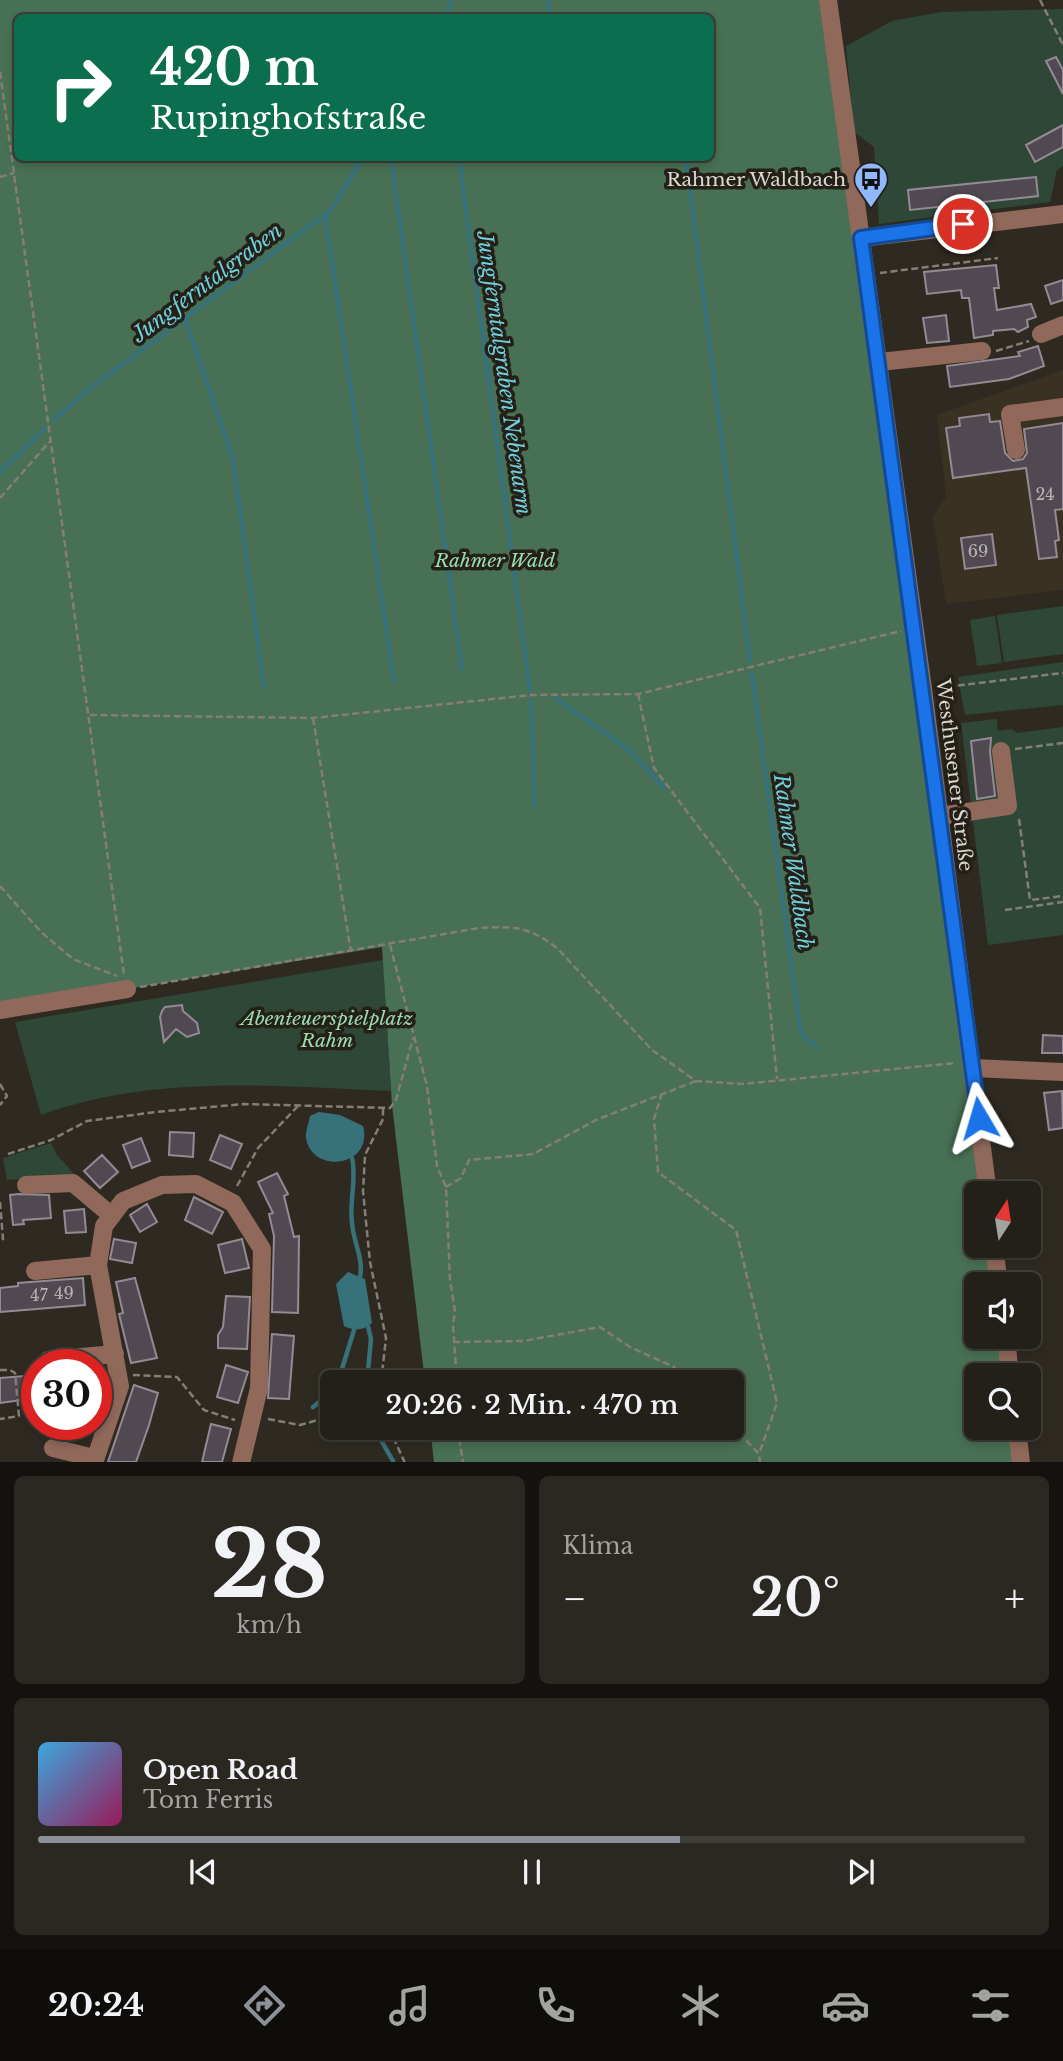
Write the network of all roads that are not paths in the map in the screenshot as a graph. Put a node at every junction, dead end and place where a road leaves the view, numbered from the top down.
1 (828, 0) edge
2 (1061, 209) edge
3 (861, 238) junction
4 (1063, 325) edge
5 (1041, 334) road end
6 (982, 351) road end
7 (880, 362) junction
8 (1063, 407) edge
9 (1016, 450) dead end
10 (1001, 751) road end
11 (940, 816) junction
12 (127, 989) road end
13 (0, 1010) edge
14 (973, 1068) junction
15 (1063, 1072) edge
16 (986, 1181) edge
17 (26, 1185) dead end
18 (112, 1216) junction
19 (98, 1265) junction
20 (35, 1271) dead end
21 (112, 1354) edge
22 (115, 1354) junction
23 (1018, 1440) edge
24 (53, 1448) dead end
25 (94, 1460) edge
26 (241, 1462) edge
27 (1021, 1462) edge

1 - 3 street, Westhusener Straße
2 - 3 street
3 - 7 street, Westhusener Straße
4 - 5 street
6 - 7 street
7 - 11 street, Westhusener Straße
8 - 9 street
10 - 11 street
11 - 14 street, Westhusener Straße
12 - 13 street
14 - 15 street
14 - 16 street, Westhusener Straße
17 - 18 street
18 - 19 street
18 - 26 street
19 - 20 street
19 - 22 street
21 - 22 street
22 - 25 street
23 - 27 street
24 - 25 street

